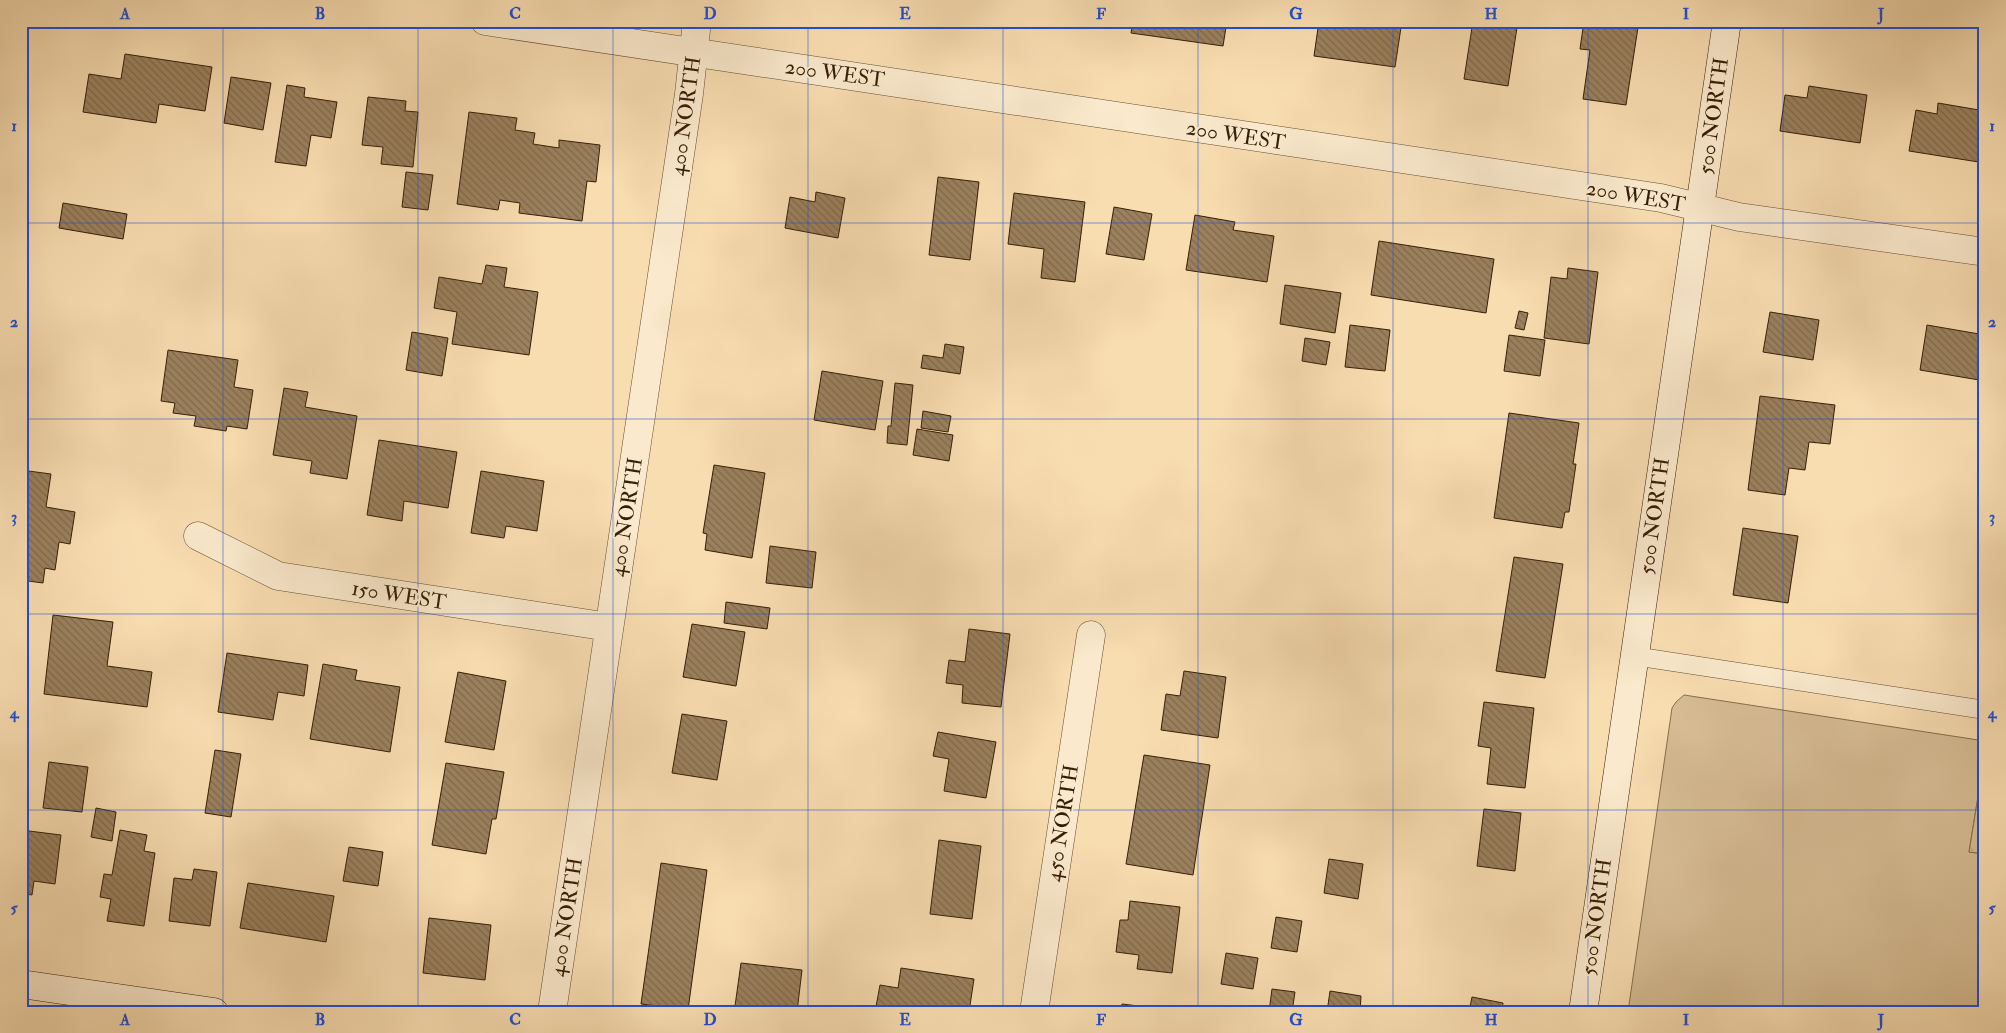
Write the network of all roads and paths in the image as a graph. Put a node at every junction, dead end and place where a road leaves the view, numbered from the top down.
1 (485, 21) edge
2 (697, 21) edge
3 (1727, 21) edge
4 (694, 52) junction
5 (1699, 207) junction
6 (1985, 252) edge
7 (198, 536) dead end
8 (609, 627) junction
9 (1091, 635) dead end
10 (1634, 656) junction
11 (1985, 710) edge
12 (21, 984) edge
13 (214, 1012) edge
14 (552, 1012) edge
15 (1034, 1012) edge
16 (1583, 1012) edge

1 - 4 street, 200 WEST
2 - 4 street, 400 NORTH
3 - 5 street, 500 NORTH
4 - 5 street, 200 WEST
4 - 8 street, 400 NORTH
5 - 6 street, 200 WEST
5 - 10 street, 500 NORTH
7 - 8 street, 150 WEST
8 - 14 street, 400 NORTH
9 - 15 street, 450 NORTH
10 - 11 lane
10 - 16 street, 500 NORTH
12 - 13 street

